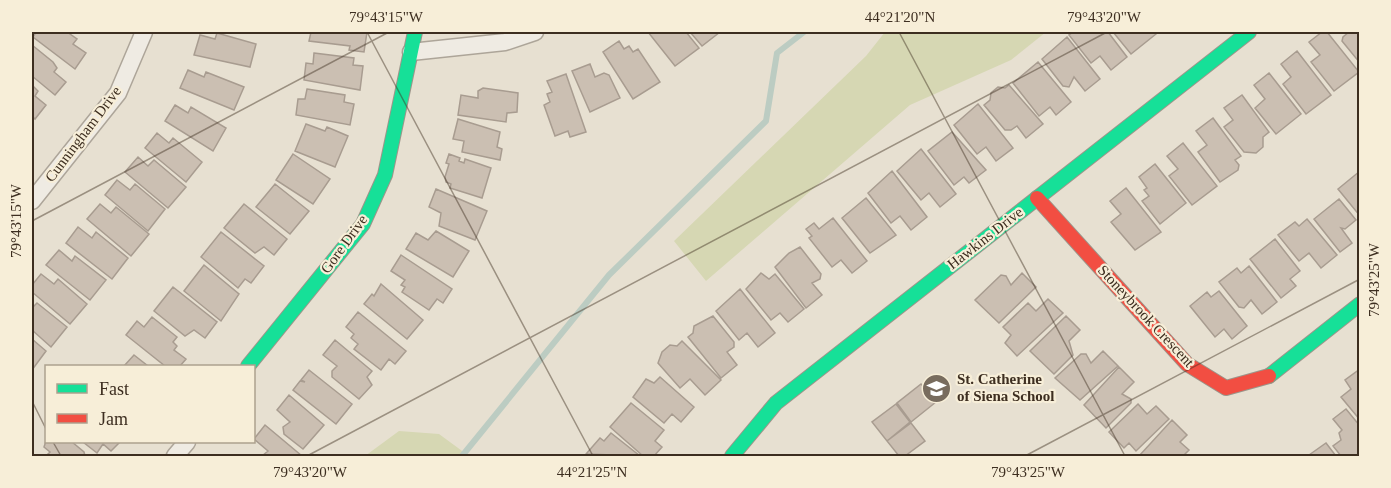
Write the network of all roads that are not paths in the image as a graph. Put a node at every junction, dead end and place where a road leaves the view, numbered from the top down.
1 (144, 32) edge
2 (415, 32) edge
3 (535, 32) edge
4 (1249, 32) edge
5 (411, 52) junction
6 (1036, 198) junction
7 (32, 201) edge
8 (1359, 304) edge
9 (249, 365) edge
10 (185, 443) edge
11 (175, 456) edge
12 (732, 456) edge

1 - 7 street, Cunningham Drive
2 - 5 street, Gore Drive
3 - 5 street
4 - 6 street, Hawkins Drive
5 - 9 street, Gore Drive
6 - 8 street, Stoneybrook Crescent
6 - 12 street, Hawkins Drive
10 - 11 street

